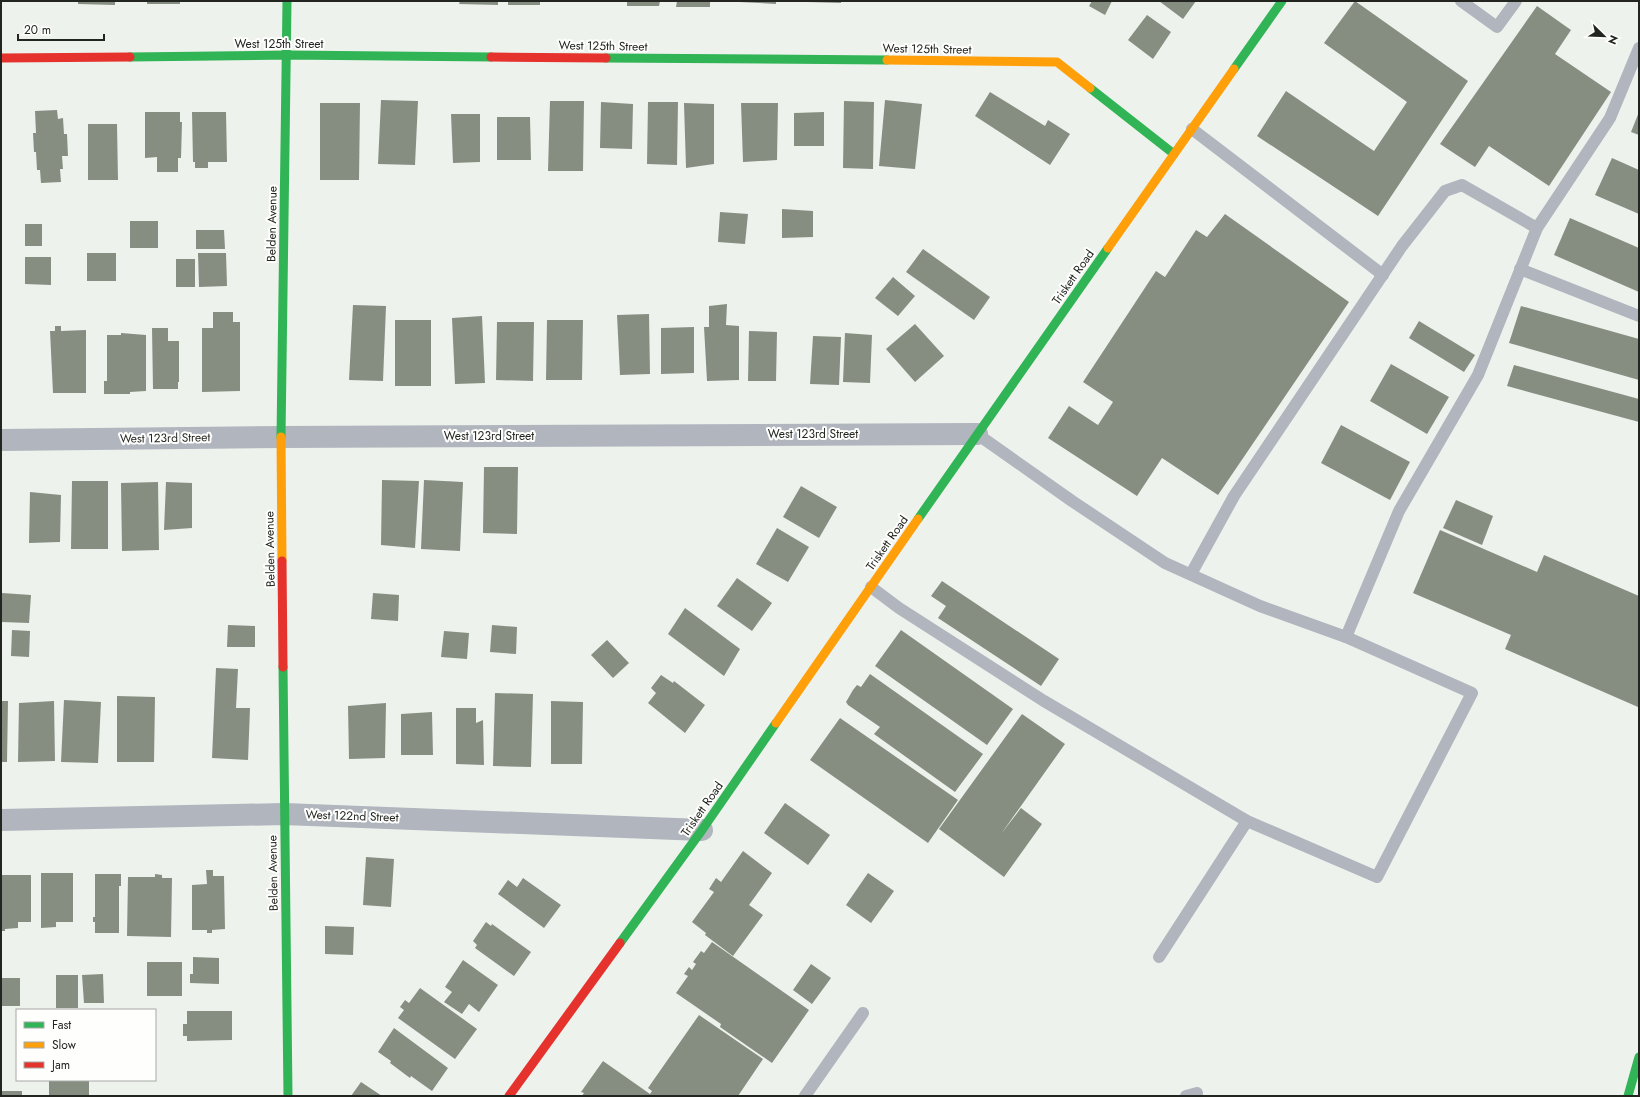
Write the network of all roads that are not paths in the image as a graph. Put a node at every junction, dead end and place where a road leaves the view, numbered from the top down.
1 (287, 1) edge
2 (1282, 1) edge
3 (1461, 1) edge
4 (1516, 1) edge
5 (1639, 48) edge
6 (287, 55) junction
7 (1, 58) edge
8 (1192, 129) junction
9 (1174, 154) junction
10 (1537, 228) junction
11 (1520, 269) junction
12 (1383, 275) junction
13 (1639, 316) edge
14 (977, 434) junction
15 (281, 437) junction
16 (1, 440) edge
17 (1191, 574) junction
18 (871, 587) junction
19 (1346, 637) junction
20 (284, 814) junction
21 (1, 820) edge
22 (1247, 821) junction
23 (702, 830) junction
24 (1159, 957) dead end
25 (863, 1013) dead end
26 (1639, 1057) edge
27 (288, 1096) edge
28 (510, 1096) edge
29 (805, 1096) edge
30 (1628, 1096) edge

1 - 6 main road, Belden Avenue
2 - 8 main road, Triskett Road
3 - 4 lane
5 - 10 lane
6 - 7 main road, West 125th Street
6 - 9 main road, West 125th Street
6 - 15 main road, Belden Avenue
8 - 9 main road, Triskett Road
8 - 12 lane
9 - 14 main road, Triskett Road
10 - 11 lane
10 - 12 lane
11 - 13 lane
11 - 19 lane
12 - 17 lane
14 - 15 street, West 123rd Street
14 - 17 lane
14 - 18 main road, Triskett Road
15 - 16 street, West 123rd Street
15 - 20 main road, Belden Avenue
17 - 19 lane
18 - 22 lane
18 - 23 main road, Triskett Road
19 - 22 lane
20 - 21 street, West 122nd Street
20 - 23 street, West 122nd Street
20 - 27 main road, Belden Avenue
22 - 24 lane
23 - 28 main road, Triskett Road
25 - 29 lane
26 - 30 main road

